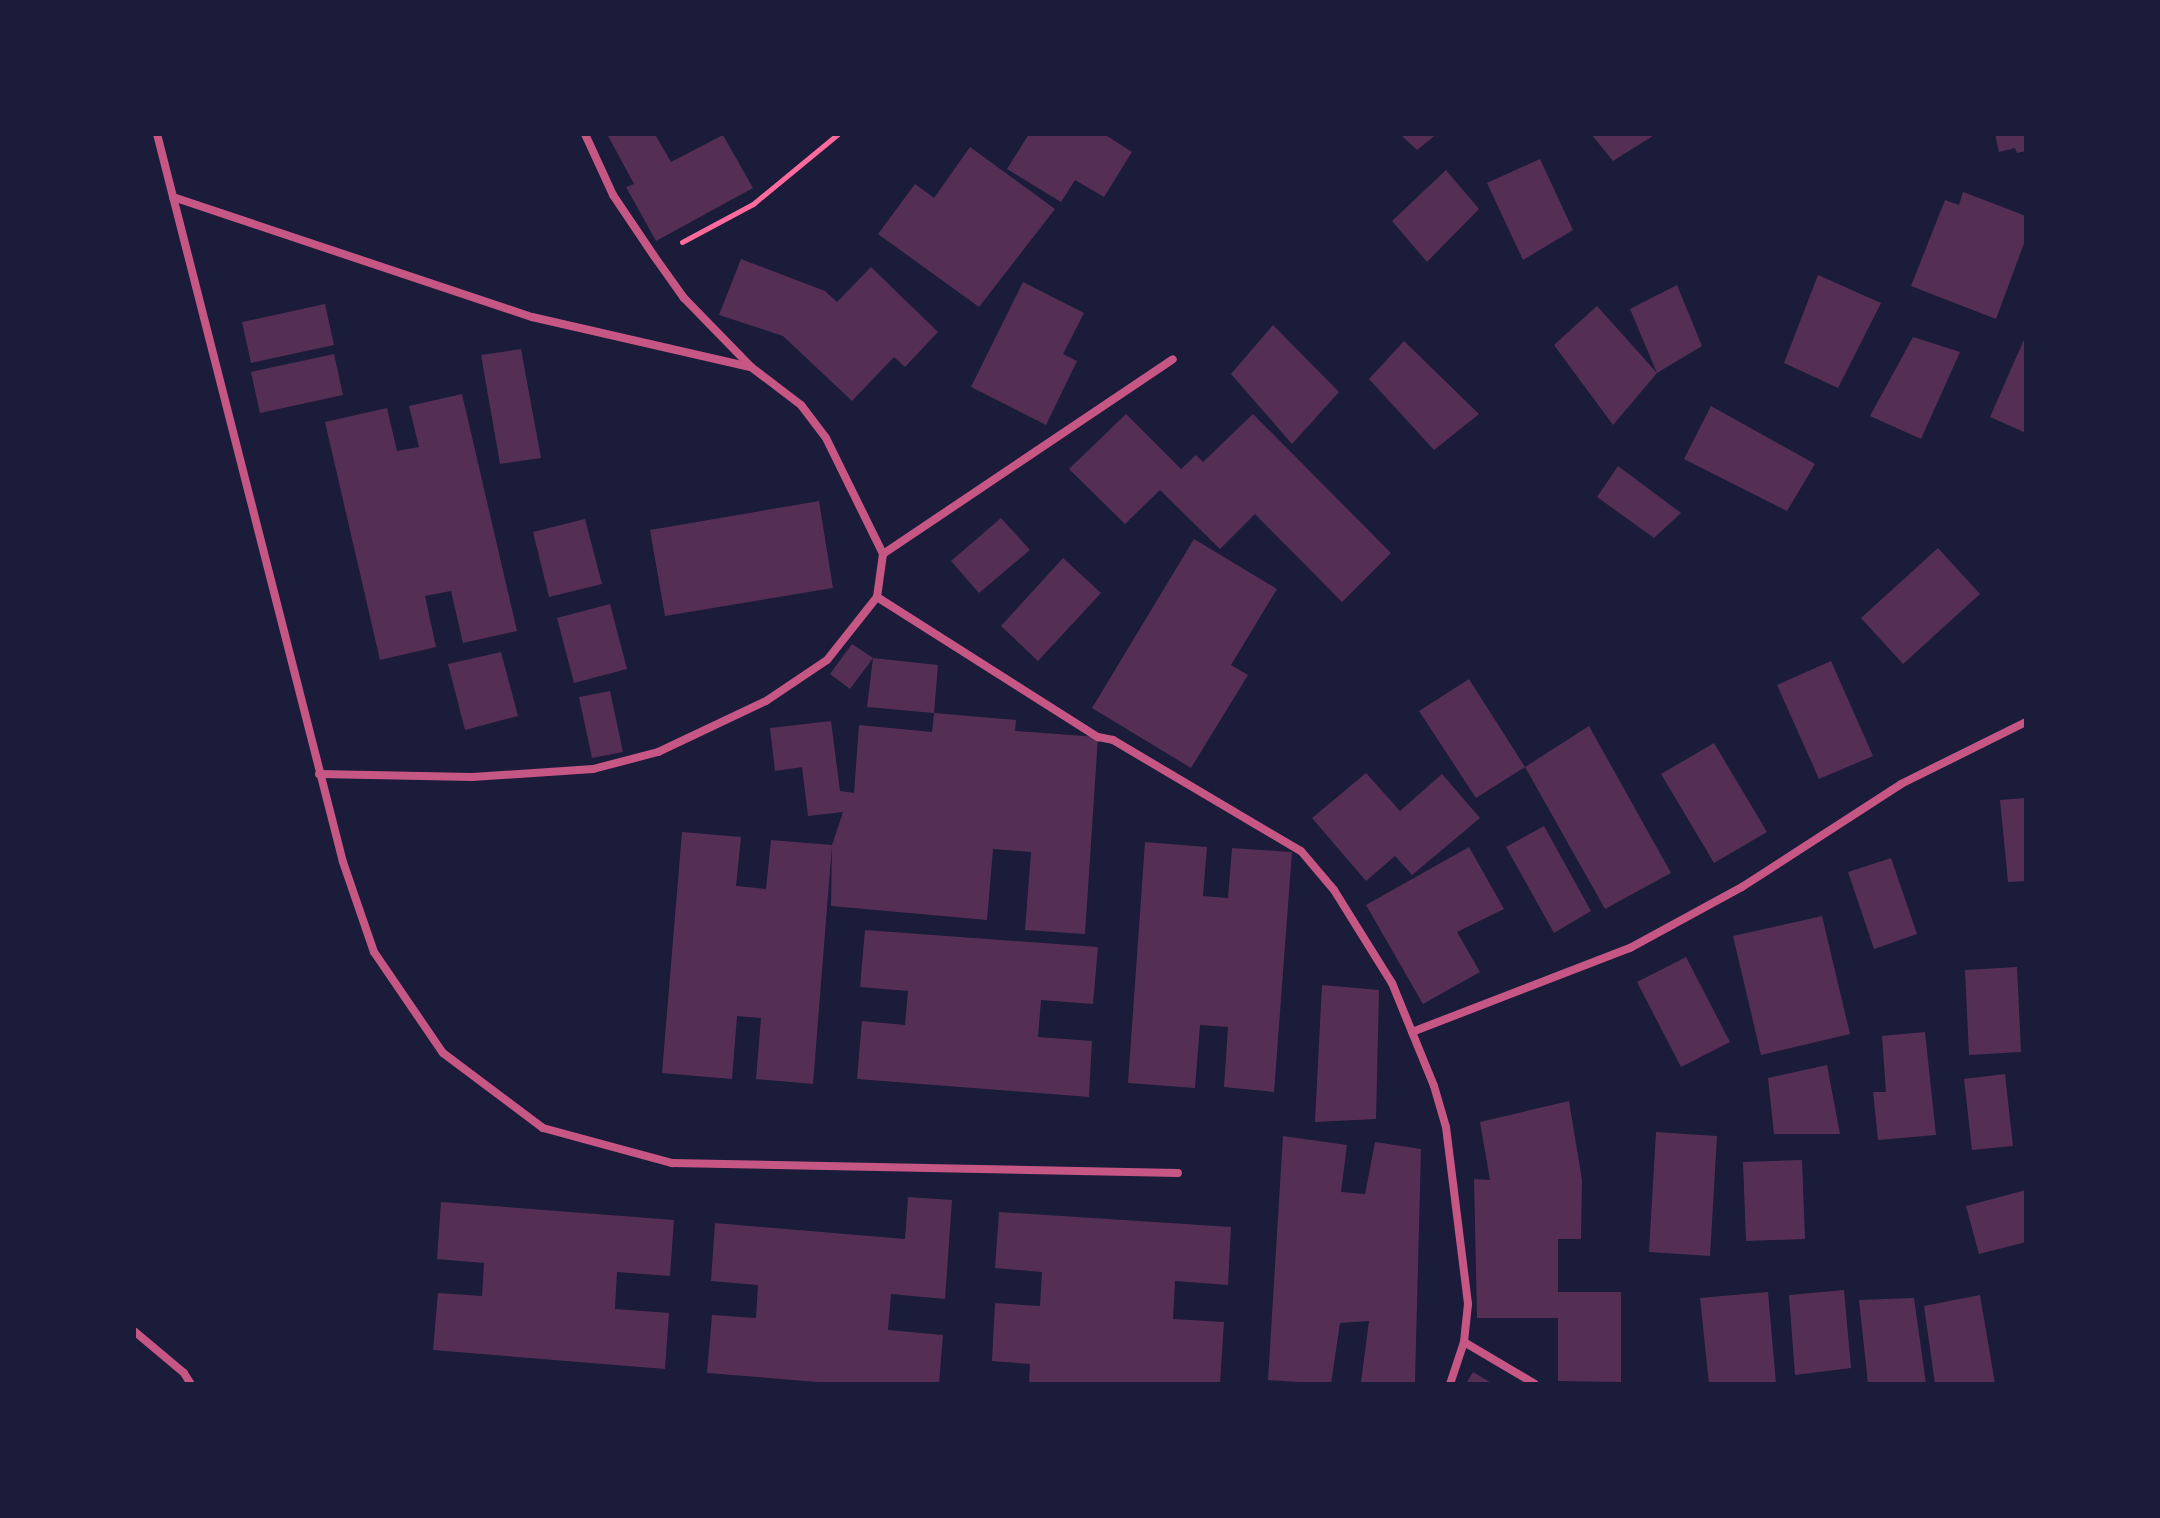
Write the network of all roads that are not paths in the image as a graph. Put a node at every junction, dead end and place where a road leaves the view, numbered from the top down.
1 (157, 134) edge
2 (585, 134) edge
3 (173, 197) junction
4 (1173, 359) dead end
5 (751, 367) junction
6 (883, 554) junction
7 (877, 597) junction
8 (2026, 722) edge
9 (319, 774) junction
10 (1412, 1032) junction
11 (1178, 1173) dead end
12 (134, 1331) edge
13 (1464, 1342) junction
14 (191, 1384) edge
15 (1450, 1384) edge
16 (1535, 1384) edge

1 - 3 street
2 - 5 street
3 - 5 street
3 - 9 street
4 - 6 street
5 - 6 street
6 - 7 street
7 - 9 street
7 - 10 street
8 - 10 street
9 - 11 street
10 - 13 street
12 - 14 street
13 - 15 street
13 - 16 street

